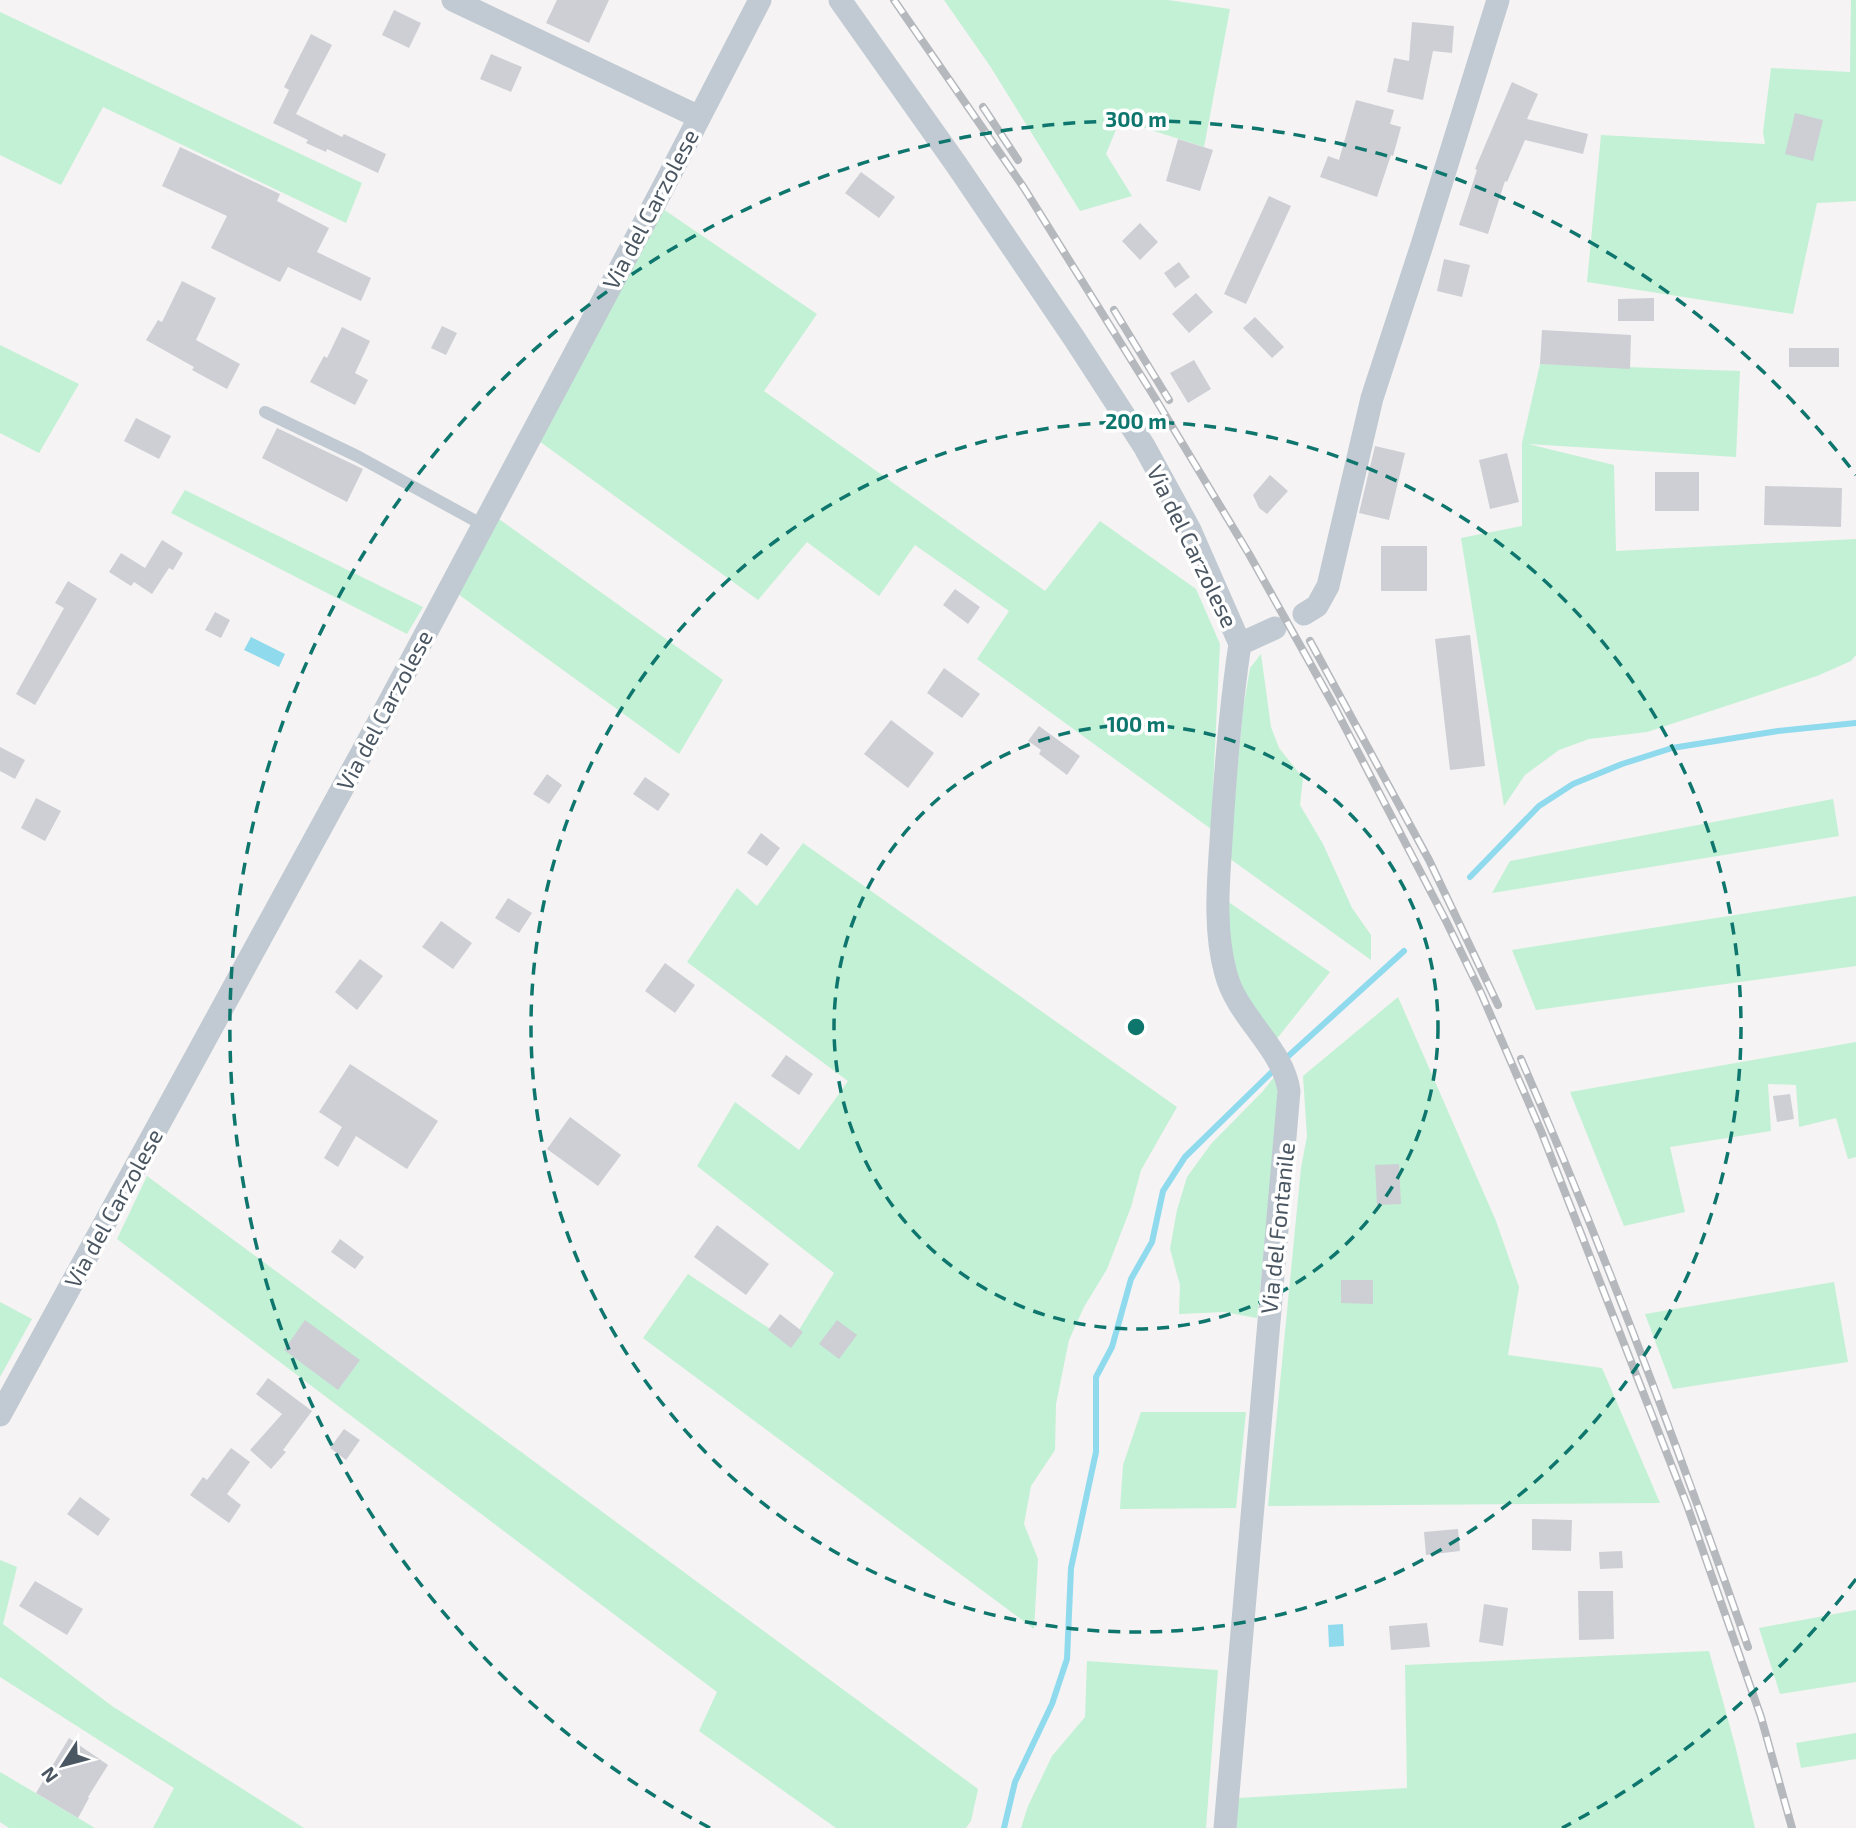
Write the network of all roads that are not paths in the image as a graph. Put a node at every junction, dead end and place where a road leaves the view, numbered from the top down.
1 (453, 0) edge
2 (760, 0) edge
3 (840, 0) edge
4 (1498, 0) edge
5 (699, 117) junction
6 (265, 412) dead end
7 (483, 524) junction
8 (1304, 614) dead end
9 (1275, 628) dead end
10 (1240, 644) junction
11 (0, 1415) edge
12 (1225, 1828) edge

1 - 5 street
2 - 5 street, Via del Carzolese
3 - 10 street, Via del Carzolese
4 - 8 street
5 - 7 street, Via del Carzolese
6 - 7 lane
7 - 11 street, Via del Carzolese
9 - 10 street, Via del Carzolese
10 - 12 street, Via del Fontanile

